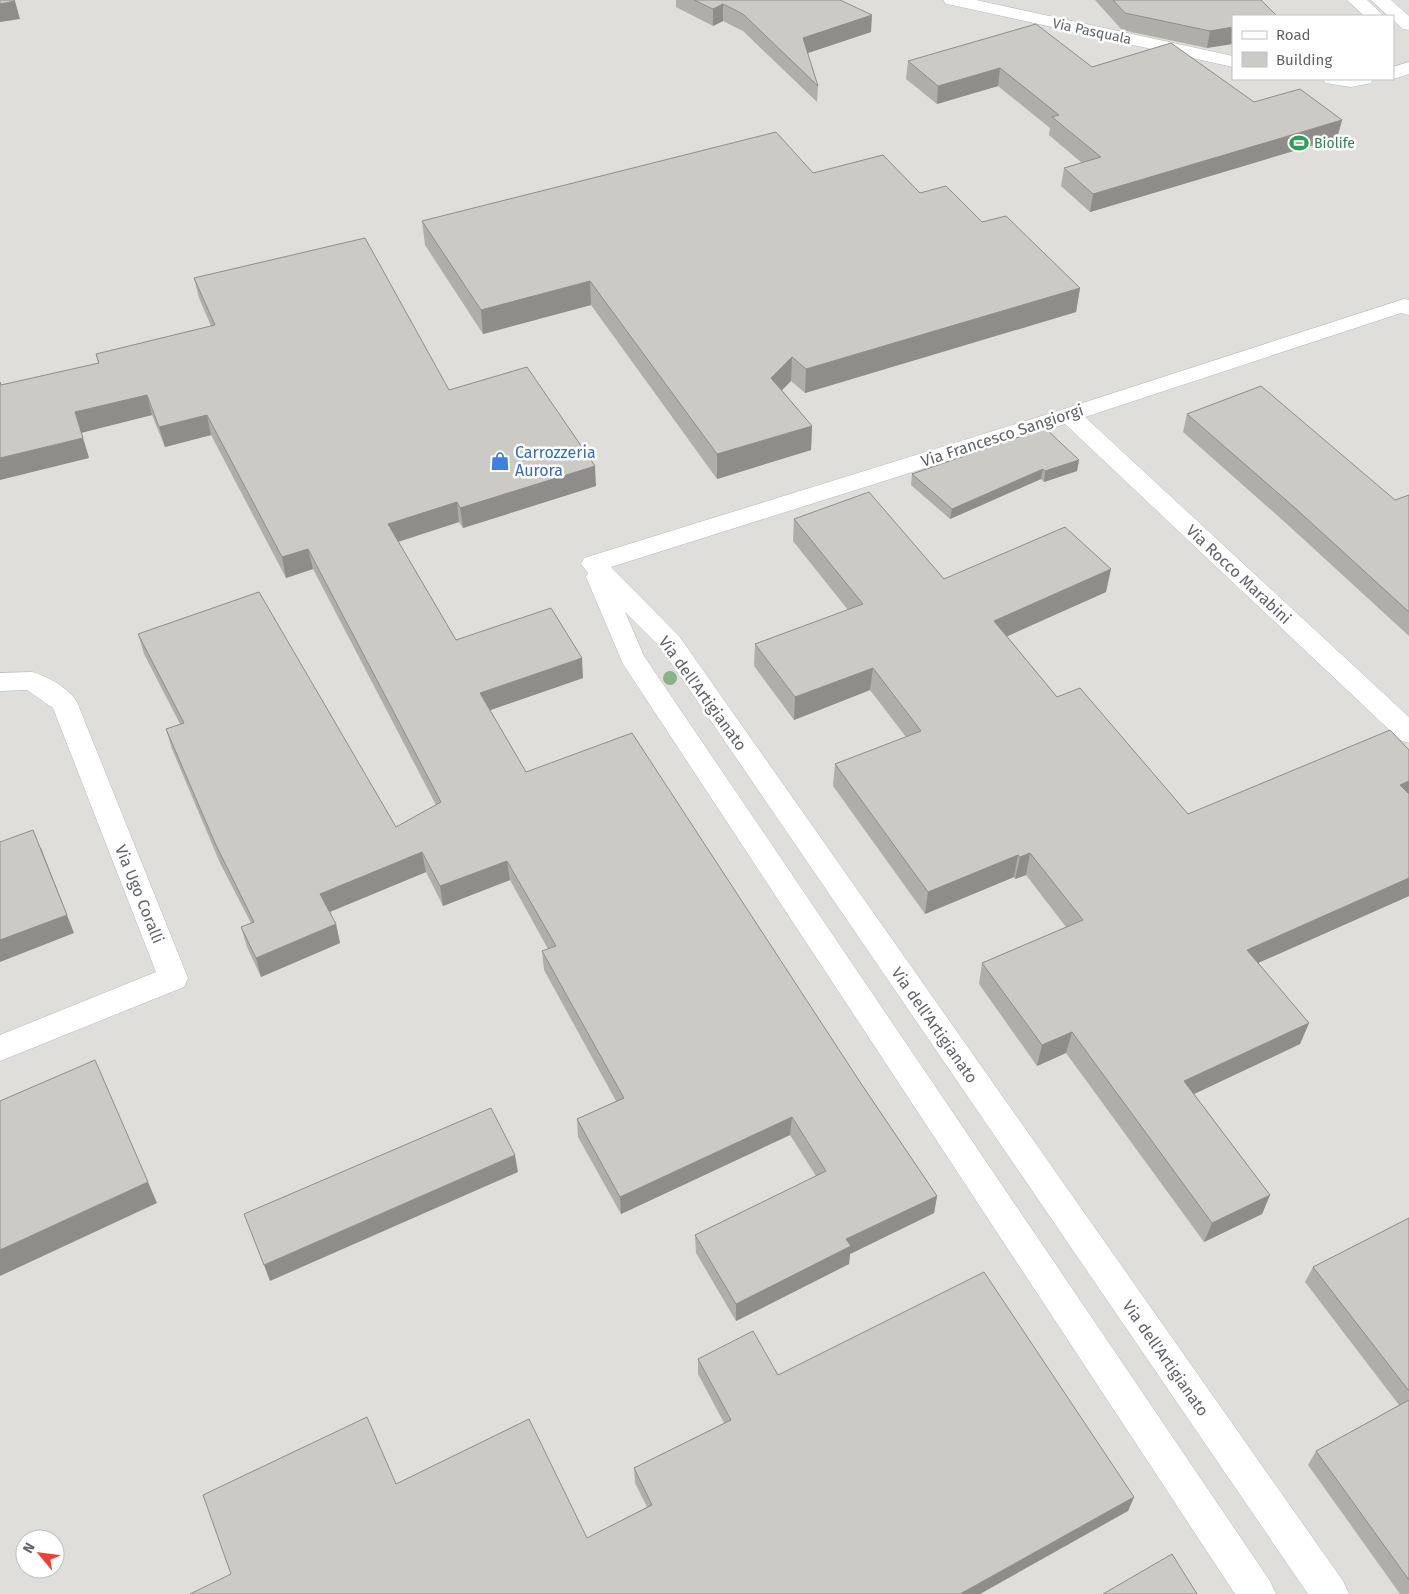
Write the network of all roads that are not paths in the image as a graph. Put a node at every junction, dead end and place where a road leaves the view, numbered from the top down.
1 (952, 0) edge
2 (1356, 0) edge
3 (1380, 0) edge
4 (1374, 15) edge
5 (1409, 25) edge
6 (1394, 32) edge
7 (1409, 43) edge
8 (1232, 62) edge
9 (1409, 68) edge
10 (1394, 73) edge
11 (1342, 80) edge
12 (1358, 80) edge
13 (1409, 309) edge
14 (1069, 414) junction
15 (593, 564) junction
16 (0, 682) edge
17 (1409, 733) edge
18 (0, 1048) edge
19 (1257, 1594) edge
20 (1330, 1594) edge

1 - 8 street, Via Pasquala
2 - 4 street
3 - 5 street
6 - 7 street
9 - 10 street
11 - 12 street
13 - 14 street, Via Francesco Sangiorgi
14 - 15 street, Via Francesco Sangiorgi
14 - 17 street, Via Rocco Marabini
15 - 19 street
15 - 20 street, Via dell'Artigianato
16 - 18 street, Via Ugo Coralli

